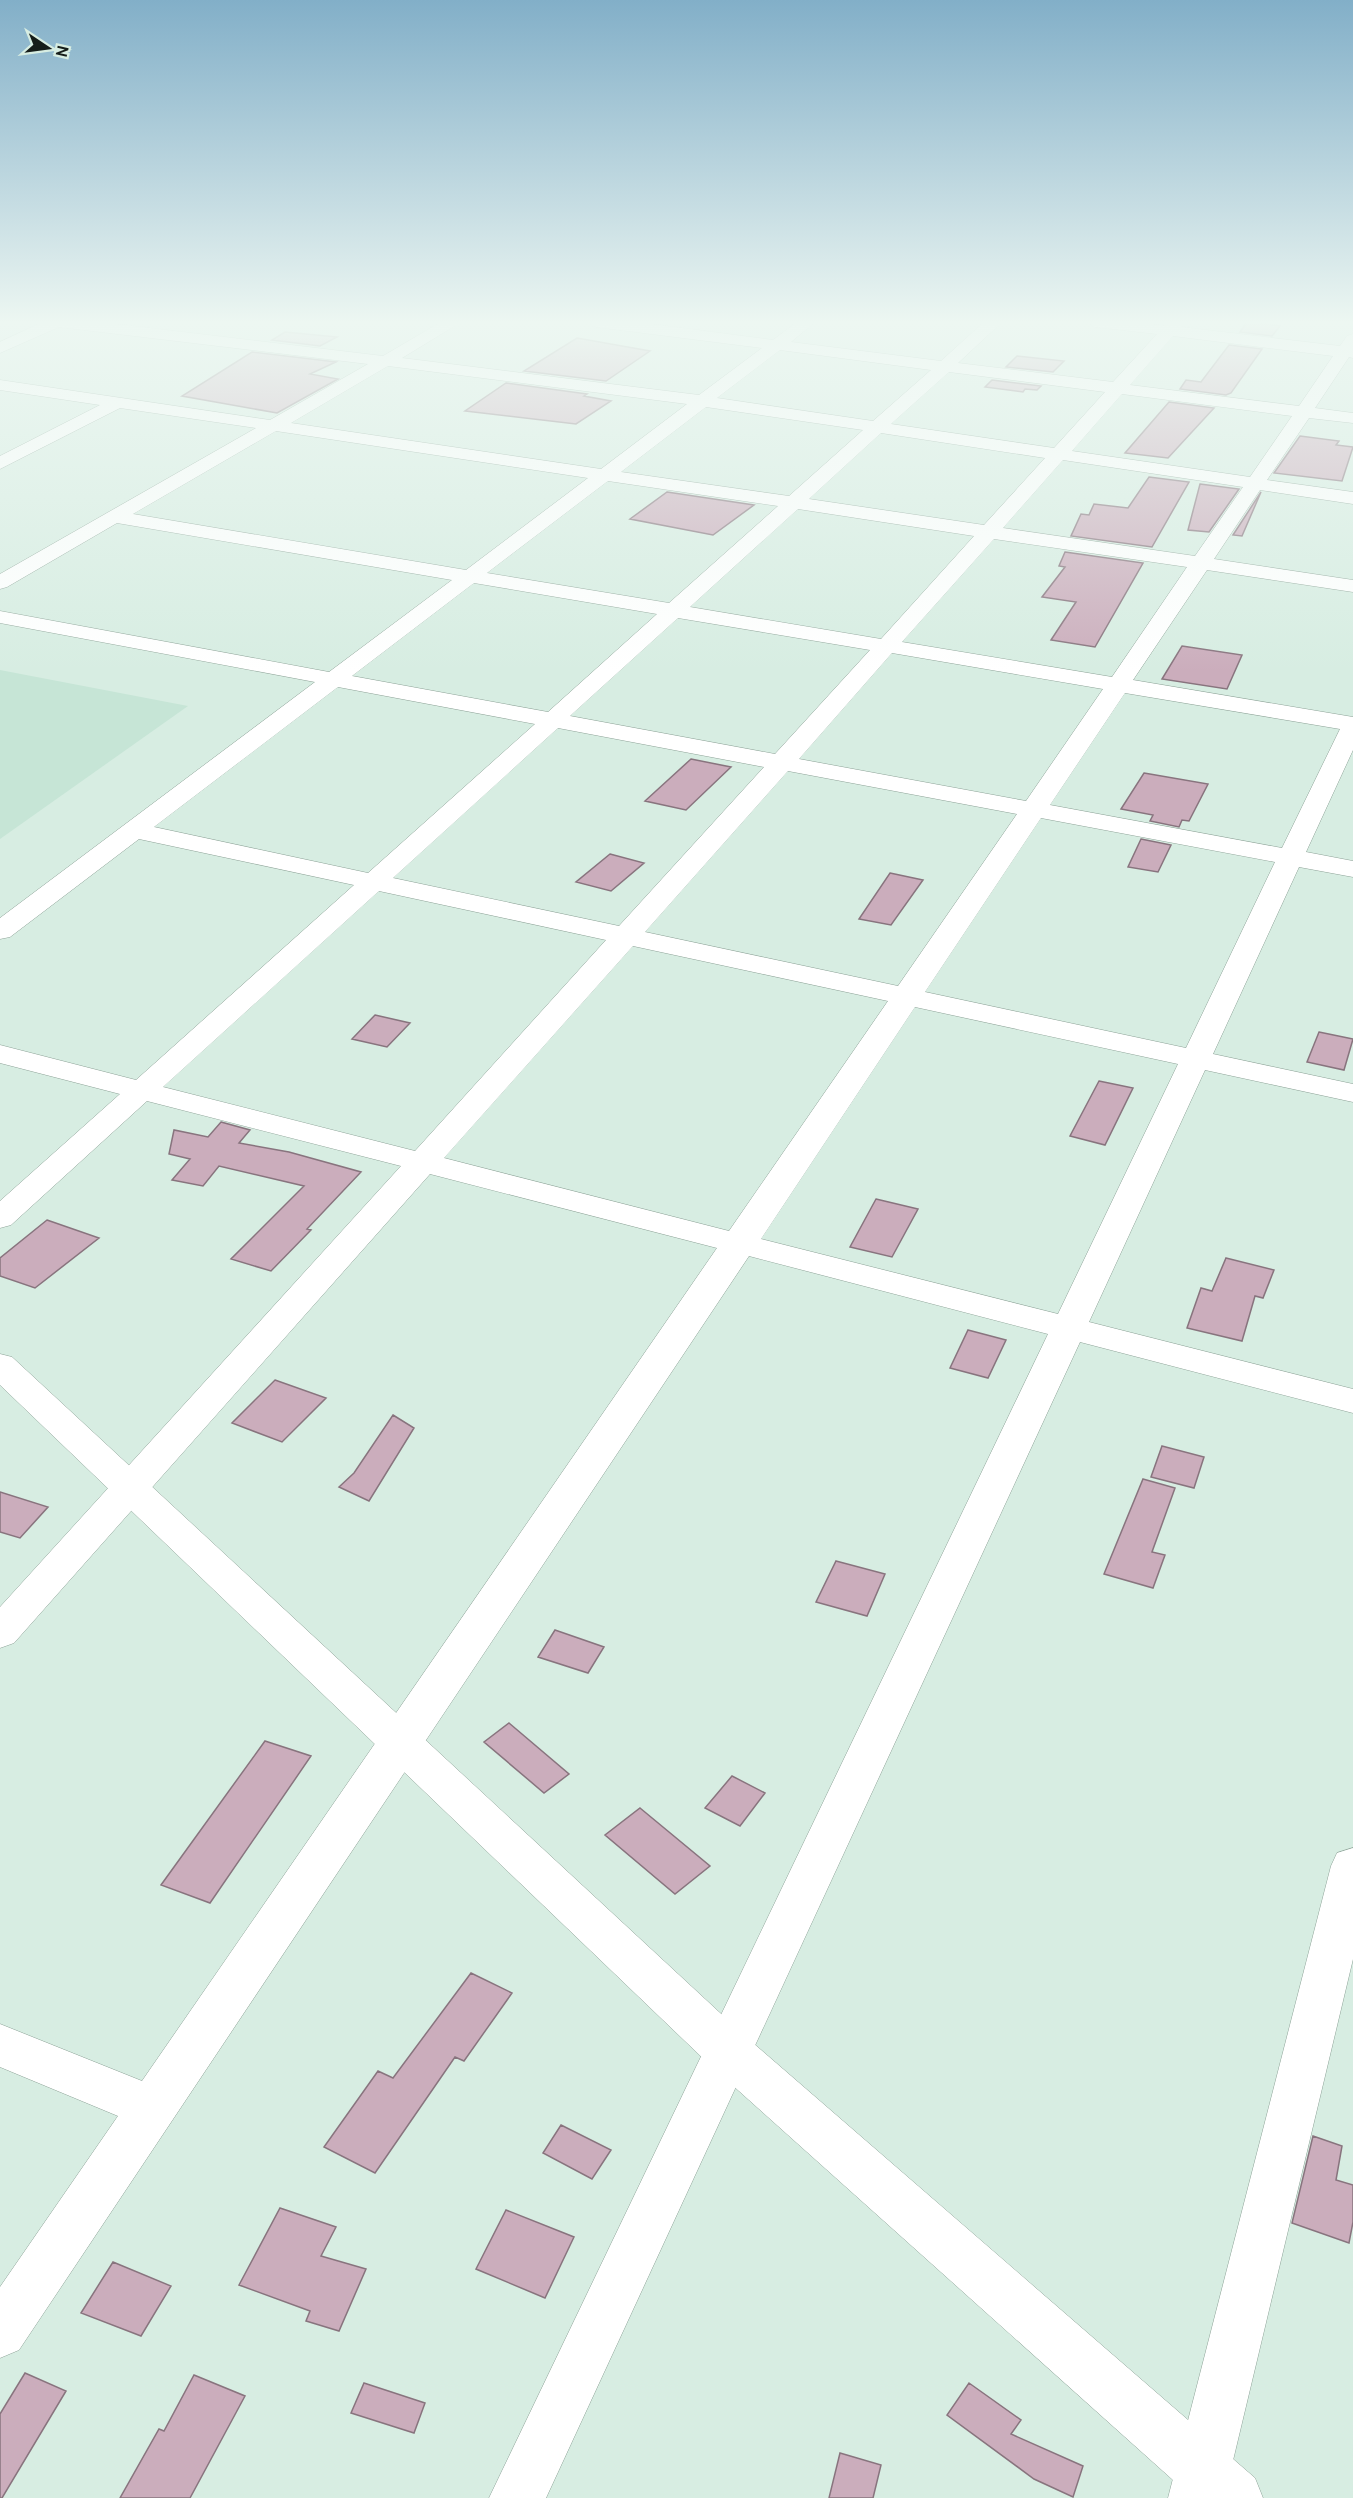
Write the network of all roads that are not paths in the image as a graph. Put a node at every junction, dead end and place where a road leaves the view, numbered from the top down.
1 (48, 439) edge
2 (250, 439) edge
3 (364, 439) edge
4 (653, 439) edge
5 (865, 439) edge
6 (956, 439) edge
7 (1073, 439) edge
8 (1286, 439) edge
9 (1059, 454) junction
10 (0, 463) edge
11 (605, 475) junction
12 (1255, 483) junction
13 (1353, 498) edge
14 (794, 503) junction
15 (114, 517) junction
16 (989, 532) junction
17 (1201, 563) junction
18 (470, 576) junction
19 (0, 583) edge
20 (1353, 586) edge
21 (674, 610) junction
22 (0, 617) edge
23 (887, 646) junction
24 (334, 679) junction
25 (1119, 685) junction
26 (553, 720) junction
27 (1353, 725) edge
28 (782, 762) junction
29 (1034, 809) junction
30 (134, 830) junction
31 (1291, 857) junction
32 (1353, 868) edge
33 (373, 882) junction
34 (0, 931) edge
35 (626, 936) junction
36 (906, 997) junction
37 (0, 1054) edge
38 (1195, 1059) junction
39 (141, 1090) junction
40 (1353, 1093) edge
41 (423, 1163) junction
42 (0, 1218) edge
43 (739, 1244) junction
44 (1069, 1328) junction
45 (0, 1365) edge
46 (1353, 1401) edge
47 (130, 1488) junction
48 (0, 1633) edge
49 (400, 1743) junction
50 (1353, 1866) edge
51 (0, 2045) edge
52 (728, 2051) junction
53 (152, 2108) junction
54 (0, 2332) edge
55 (1212, 2488) edge
56 (517, 2498) edge

1 - 10 street
2 - 15 street
3 - 11 street
4 - 11 street
5 - 14 street
6 - 9 street
7 - 9 street
8 - 12 street
9 - 12 street
9 - 16 street
11 - 14 street
11 - 18 street
12 - 13 street
12 - 17 street
14 - 16 street
14 - 21 street
15 - 18 street
15 - 19 street
16 - 17 street
16 - 23 street
17 - 20 street
17 - 25 street
18 - 21 street
18 - 24 street
21 - 23 street
21 - 26 street
22 - 24 street
23 - 25 street
23 - 28 street
24 - 26 street
24 - 30 street
25 - 27 street
25 - 29 street
26 - 28 street
26 - 33 street
27 - 31 street
28 - 29 street
28 - 35 street
29 - 31 street
29 - 36 street
30 - 33 street
30 - 34 street
31 - 32 street
31 - 38 street
33 - 35 street
33 - 39 street
35 - 36 street
35 - 41 street
36 - 38 street
36 - 43 street
37 - 39 street
38 - 40 street
38 - 44 street
39 - 41 street
39 - 42 street
41 - 43 street
41 - 47 street
43 - 44 street
43 - 49 street
44 - 46 street
44 - 52 street
45 - 47 street
47 - 48 street
47 - 49 street
49 - 52 street
49 - 53 street
50 - 55 street
51 - 53 street
52 - 55 street
52 - 56 street
53 - 54 street

